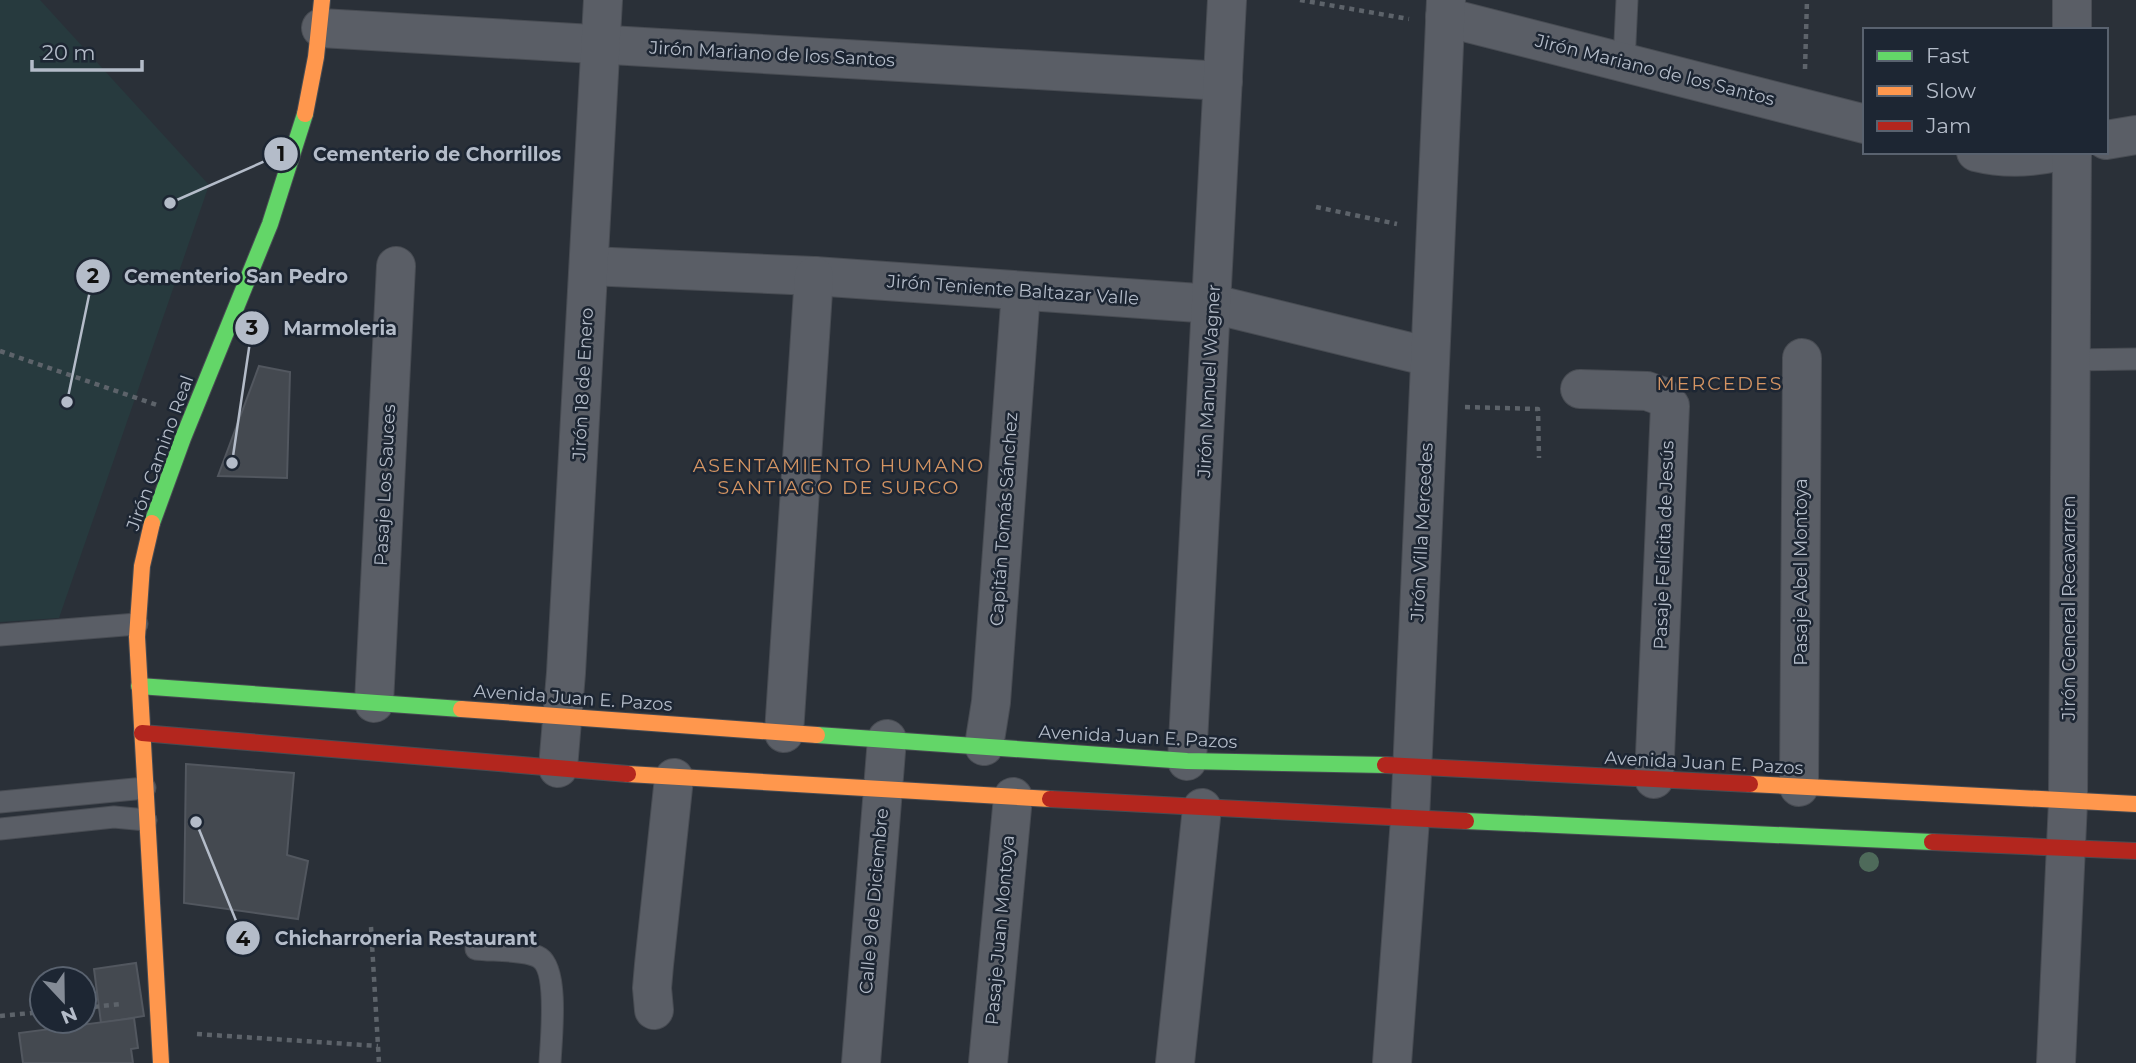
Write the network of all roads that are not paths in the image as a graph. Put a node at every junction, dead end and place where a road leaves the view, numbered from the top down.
1 (603, 0) edge
2 (1227, 0) edge
3 (1627, 0) edge
4 (2072, 0) edge
5 (322, 14) edge
6 (1446, 14) edge
7 (2072, 28) edge
8 (600, 44) junction
9 (1624, 63) junction
10 (1223, 81) junction
11 (1863, 123) edge
12 (2136, 135) edge
13 (2108, 140) edge
14 (1983, 154) edge
15 (2049, 154) edge
16 (2072, 154) edge
17 (589, 266) junction
18 (396, 267) dead end
19 (814, 276) junction
20 (1021, 291) junction
21 (1213, 304) junction
22 (1430, 357) junction
23 (1802, 358) dead end
24 (2136, 359) edge
25 (2071, 360) junction
26 (1580, 389) dead end
27 (137, 624) junction
28 (0, 635) edge
29 (139, 686) junction
30 (374, 703) junction
31 (562, 716) junction
32 (142, 733) junction
33 (784, 733) junction
34 (887, 739) junction
35 (985, 746) junction
36 (1187, 761) junction
37 (1411, 766) junction
38 (558, 768) junction
39 (674, 778) junction
40 (1654, 779) junction
41 (1799, 787) junction
42 (145, 788) junction
43 (883, 790) junction
44 (1013, 797) junction
45 (0, 802) edge
46 (2068, 802) junction
47 (2136, 804) edge
48 (1202, 808) junction
49 (1410, 819) junction
50 (146, 820) junction
51 (0, 829) edge
52 (2067, 847) junction
53 (2136, 851) edge
54 (476, 949) dead end
55 (654, 1010) dead end
56 (161, 1063) edge
57 (550, 1063) edge
58 (861, 1063) edge
59 (988, 1063) edge
60 (1175, 1063) edge
61 (1392, 1063) edge
62 (2056, 1063) edge

1 - 8 street, Jirón 18 de Enero
2 - 10 street, Jirón Manuel Wagner
3 - 9 lane
4 - 7 street
5 - 8 street, Jirón Mariano de los Santos
5 - 27 street, Jirón Camino Real
6 - 9 street, Jirón Mariano de los Santos
6 - 22 street, Jirón Villa Mercedes
8 - 10 street, Jirón Mariano de los Santos
8 - 17 street, Jirón 18 de Enero
9 - 11 street, Jirón Mariano de los Santos
10 - 21 street, Jirón Manuel Wagner
12 - 13 street
14 - 15 street
16 - 25 street, Jirón General Recavarren
17 - 19 street, Jirón Teniente Baltazar Valle
17 - 31 street, Jirón 18 de Enero
18 - 30 street, Pasaje Los Sauces
19 - 20 street, Jirón Teniente Baltazar Valle
19 - 33 street
20 - 21 street, Jirón Teniente Baltazar Valle
20 - 35 street, Capitán Tomás Sánchez
21 - 22 street, Jirón Teniente Baltazar Valle
21 - 36 street, Jirón Manuel Wagner
22 - 37 street, Jirón Villa Mercedes
23 - 41 street, Pasaje Abel Montoya
24 - 25 lane
25 - 46 street, Jirón General Recavarren
26 - 40 street, Pasaje Felícita de Jesús
27 - 28 lane
27 - 29 street, Jirón Camino Real
29 - 30 street, Avenida Juan E. Pazos
29 - 32 street, Jirón Camino Real
30 - 31 street, Avenida Juan E. Pazos
31 - 33 street, Avenida Juan E. Pazos
31 - 38 street, Jirón 18 de Enero
32 - 38 street
32 - 42 street, Jirón Camino Real
33 - 34 street, Avenida Juan E. Pazos
34 - 35 street, Avenida Juan E. Pazos
34 - 43 street, Calle 9 de Diciembre
35 - 36 street, Avenida Juan E. Pazos
36 - 37 street, Avenida Juan E. Pazos
37 - 40 street, Avenida Juan E. Pazos
37 - 49 street, Jirón Villa Mercedes
38 - 39 street
39 - 43 street
39 - 55 street
40 - 41 street, Avenida Juan E. Pazos
41 - 46 street, Avenida Juan E. Pazos
42 - 45 lane
42 - 50 street, Jirón Camino Real
43 - 44 street
43 - 58 street, Calle 9 de Diciembre
44 - 48 street
44 - 59 street, Pasaje Juan Montoya
46 - 47 street, Avenida Juan E. Pazos
46 - 52 street, Jirón General Recavarren
48 - 49 street
48 - 60 street
49 - 52 street
49 - 61 street, Jirón Villa Mercedes
50 - 51 lane
50 - 56 street, Jirón Camino Real
52 - 53 street
52 - 62 street, Jirón General Recavarren
54 - 57 lane

